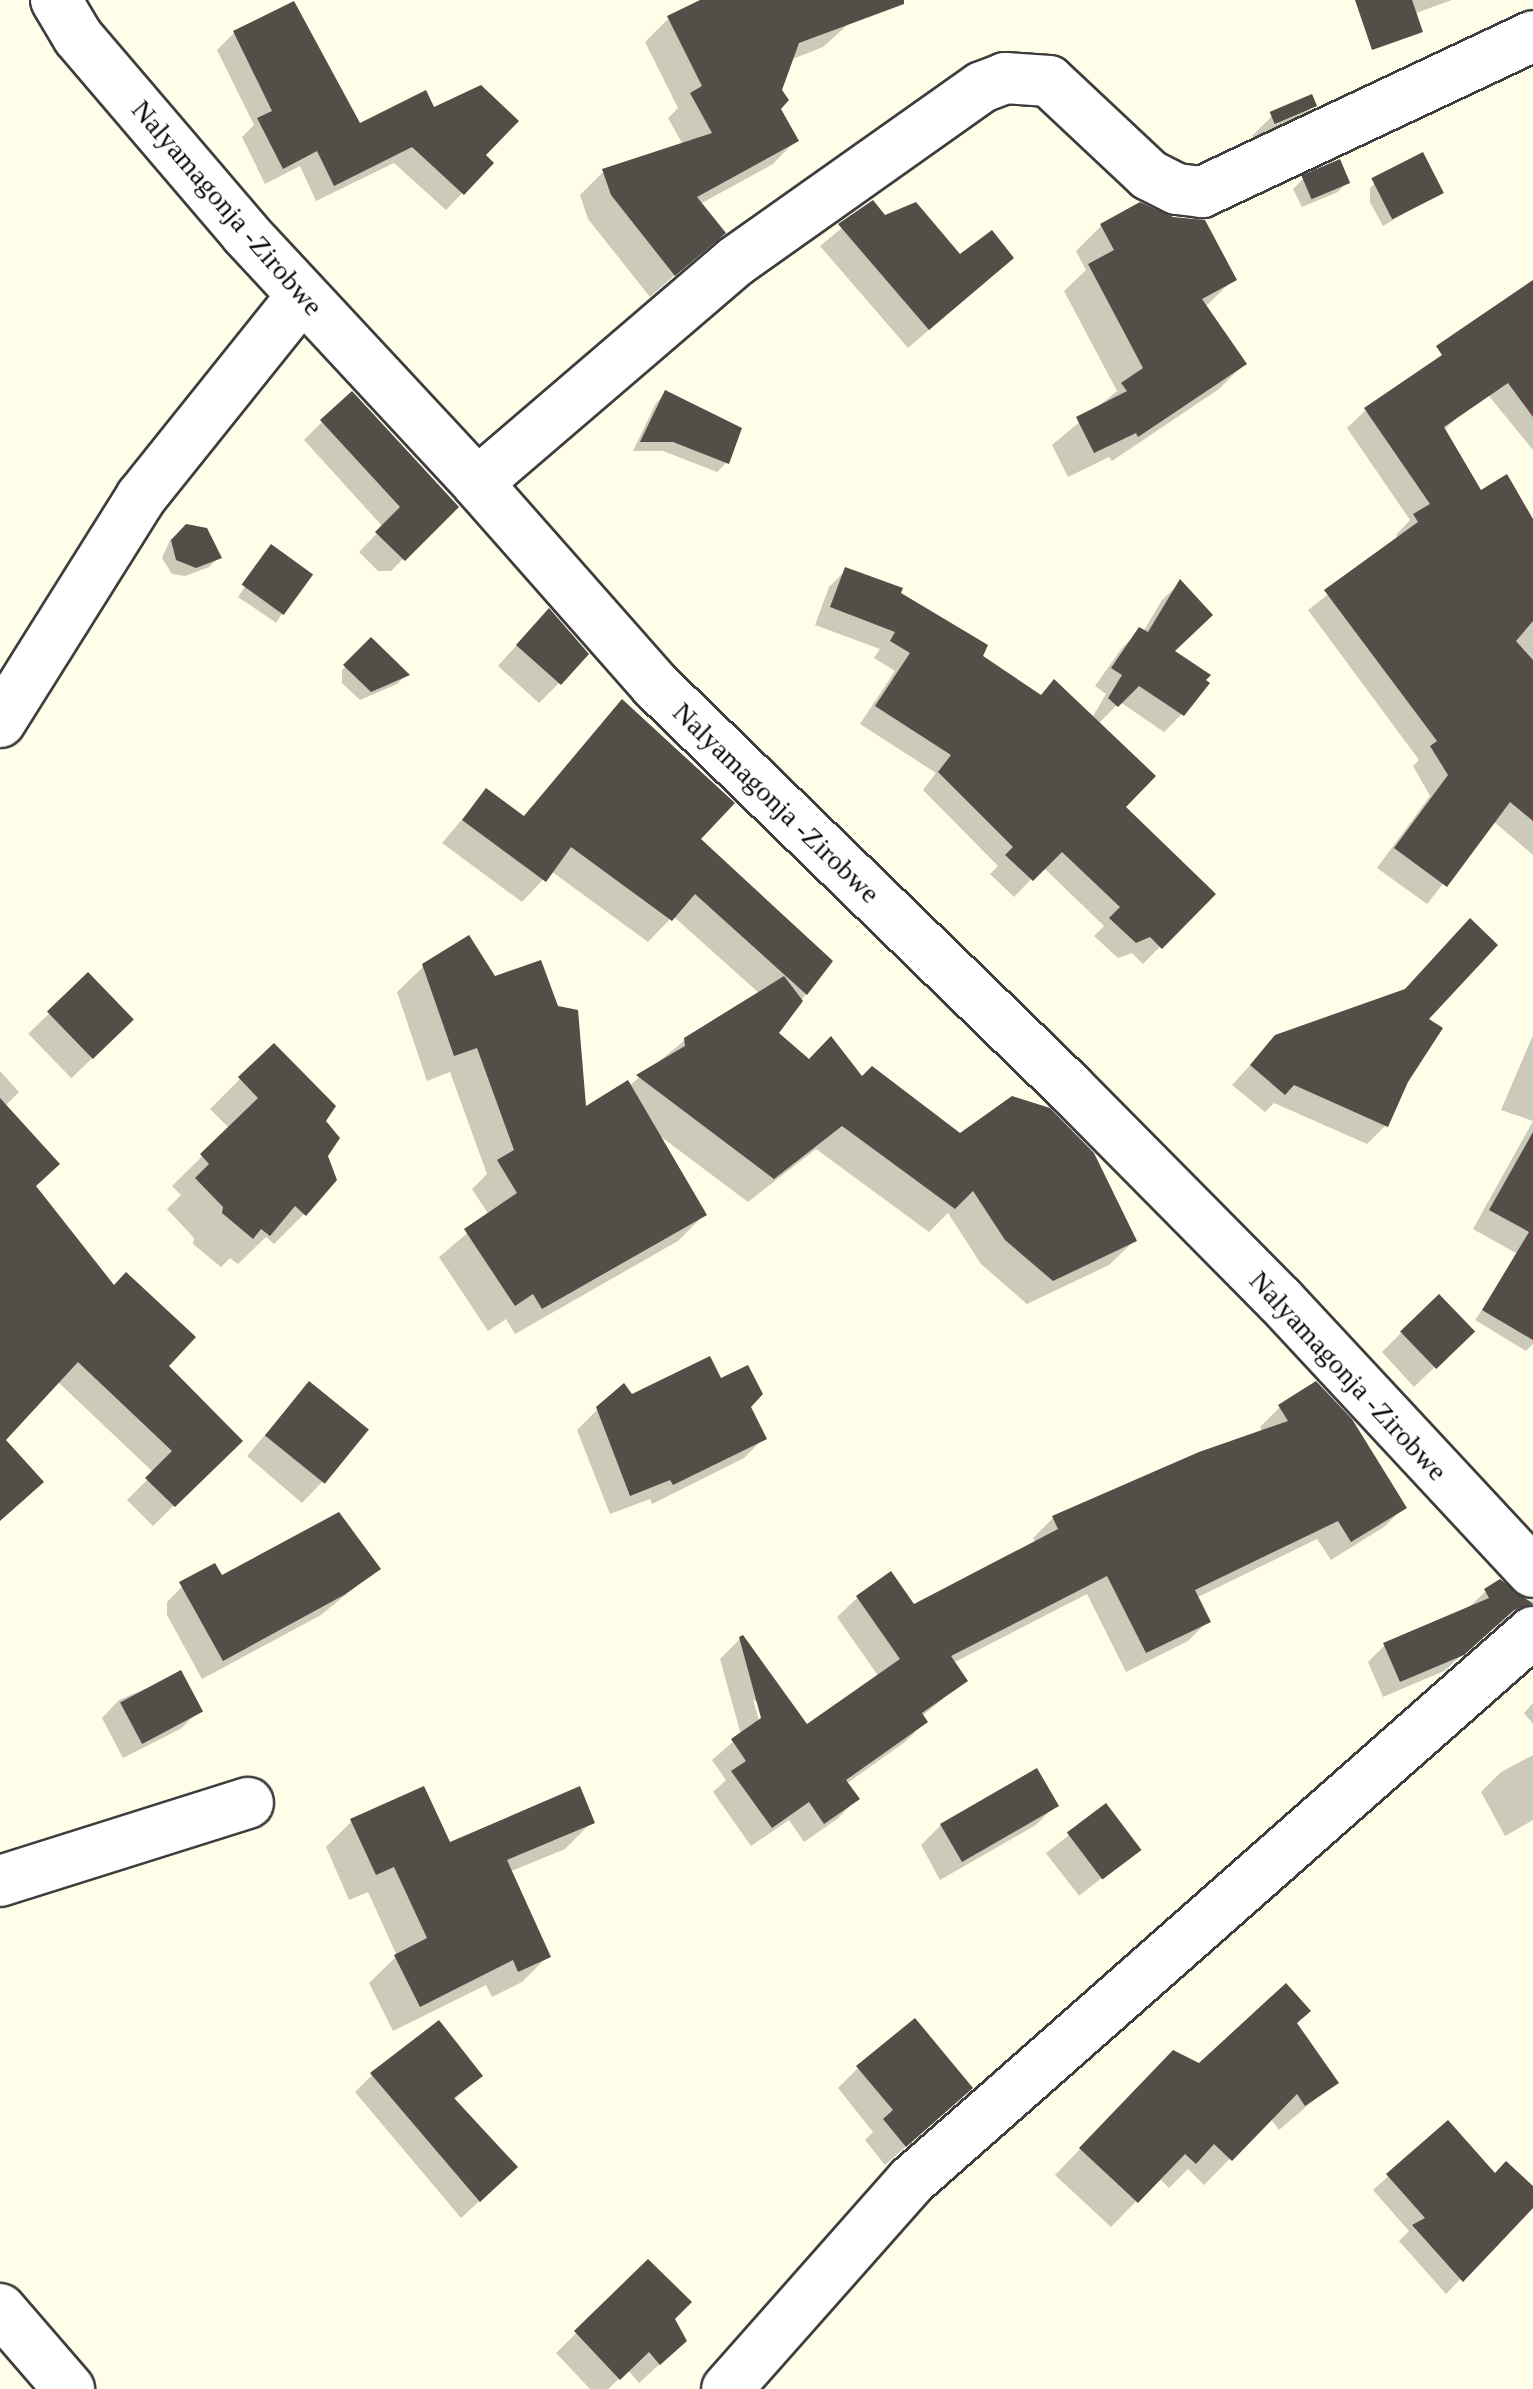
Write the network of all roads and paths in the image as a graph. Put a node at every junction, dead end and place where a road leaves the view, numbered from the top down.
1 (56, 0) edge
2 (1533, 36) edge
3 (302, 296) junction
4 (477, 483) junction
5 (0, 722) edge
6 (1533, 1572) edge
7 (1533, 1632) edge
8 (248, 1803) dead end
9 (0, 1880) edge
10 (0, 2309) edge
11 (68, 2389) edge
12 (727, 2389) edge

1 - 3 street, Nalyamagonja -Zirobwe
2 - 4 street
3 - 4 street, Nalyamagonja -Zirobwe
3 - 5 street
4 - 6 street, Nalyamagonja -Zirobwe
7 - 12 street
8 - 9 street
10 - 11 street

